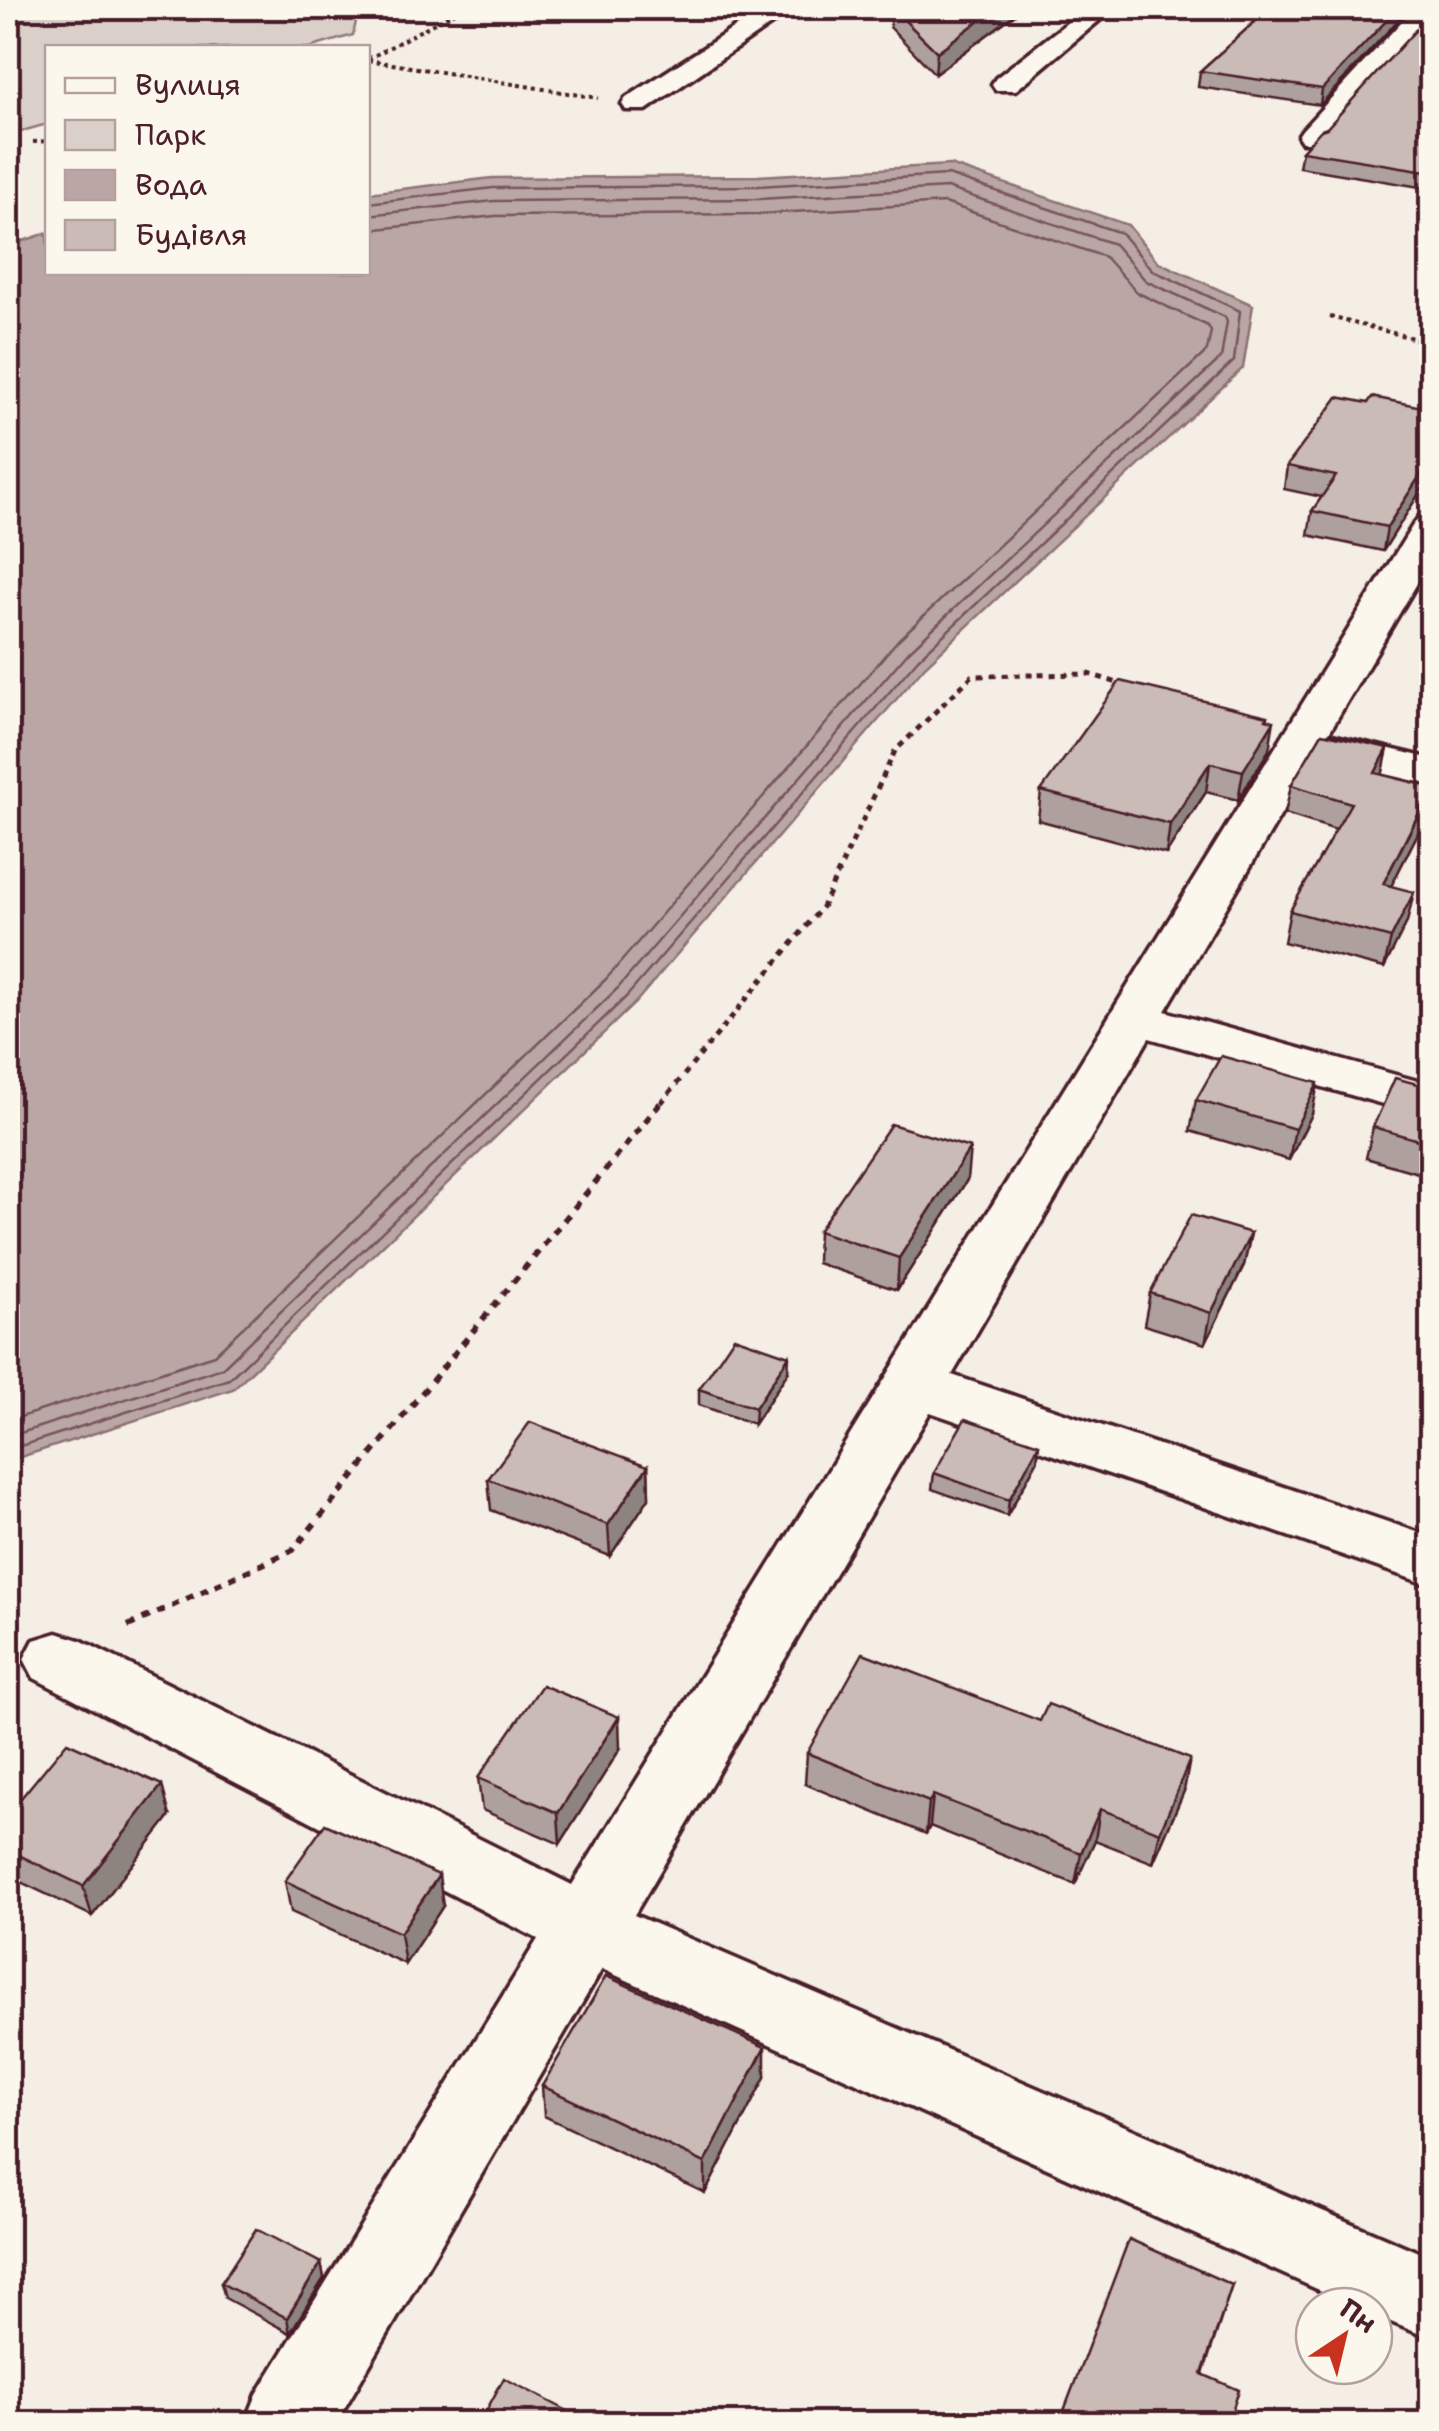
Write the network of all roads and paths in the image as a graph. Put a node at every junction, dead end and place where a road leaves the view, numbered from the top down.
1 (462, 8) edge
2 (782, 8) edge
3 (1101, 8) edge
4 (1426, 8) edge
5 (370, 59) edge
6 (370, 60) edge
7 (1006, 84) dead end
8 (636, 104) joint
9 (1312, 136) edge
10 (45, 141) edge
11 (33, 142) dead end
12 (1330, 317) dead end
13 (1432, 344) edge
14 (1430, 529) edge
15 (1142, 691) edge
16 (1301, 742) junction
17 (1432, 772) edge
18 (1134, 1018) junction
19 (1432, 1102) edge
20 (914, 1384) junction
21 (1432, 1562) edge
22 (57, 1659) joint
23 (586, 1928) junction
24 (1432, 2299) edge
25 (287, 2424) edge

1 - 5 path
2 - 8 street
3 - 7 street
4 - 9 street
6 - 8 path
10 - 11 path
12 - 13 path
14 - 16 street
15 - 22 path
16 - 17 street
16 - 18 street
18 - 19 street
18 - 20 street
20 - 21 street
20 - 23 street
22 - 23 street
23 - 24 street
23 - 25 street

